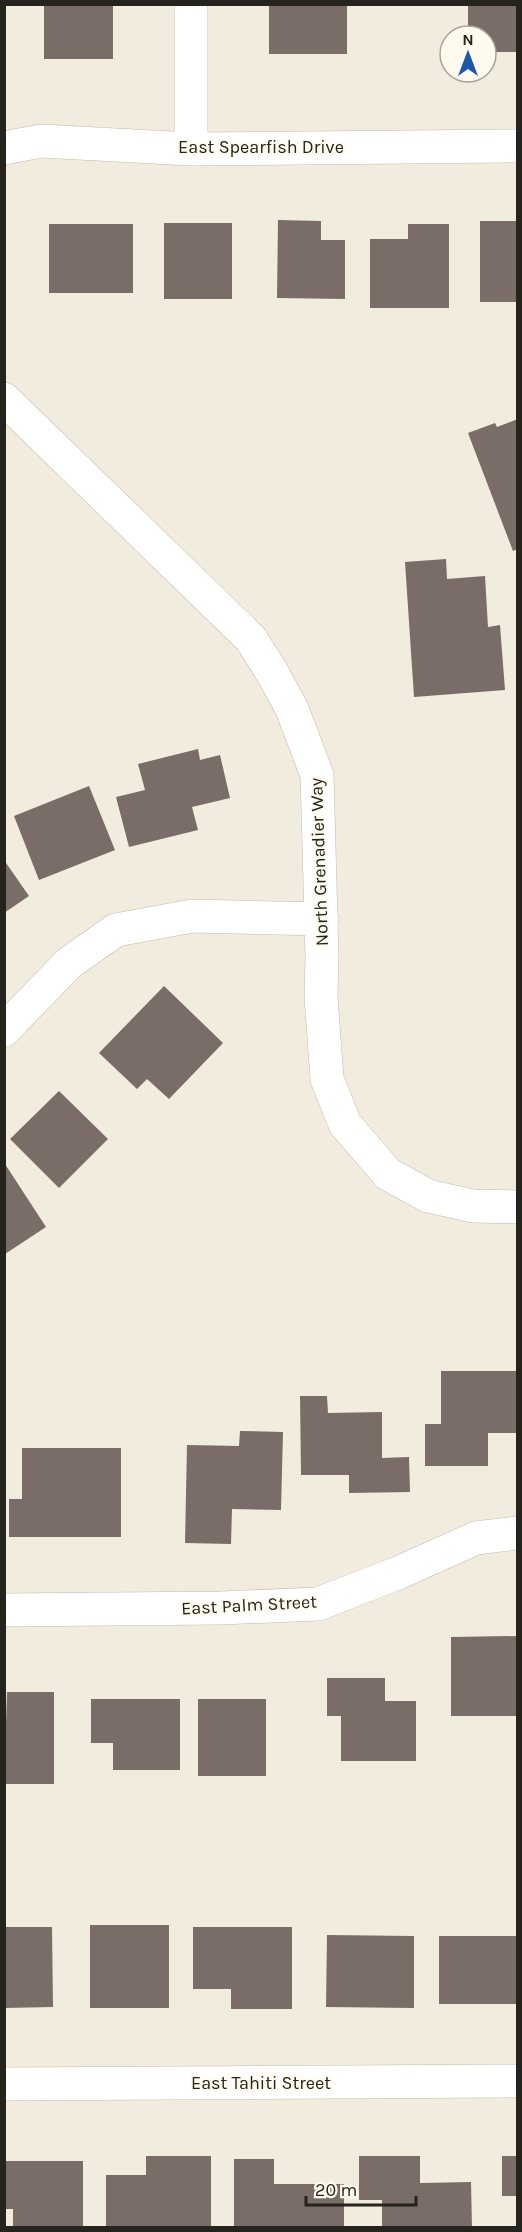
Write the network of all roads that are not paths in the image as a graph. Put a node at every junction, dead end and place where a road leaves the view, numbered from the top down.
1 (191, 4) edge
2 (518, 146) edge
3 (4, 148) edge
4 (191, 148) junction
5 (4, 399) edge
6 (322, 919) junction
7 (4, 1030) edge
8 (518, 1207) edge
9 (518, 1533) edge
10 (4, 1610) edge
11 (518, 2081) edge
12 (4, 2084) edge

1 - 4 street
2 - 4 street, East Spearfish Drive
3 - 4 street, East Spearfish Drive
5 - 6 street, North Grenadier Way
6 - 7 street
6 - 8 street, North Grenadier Way
9 - 10 street, East Palm Street
11 - 12 street, East Tahiti Street

